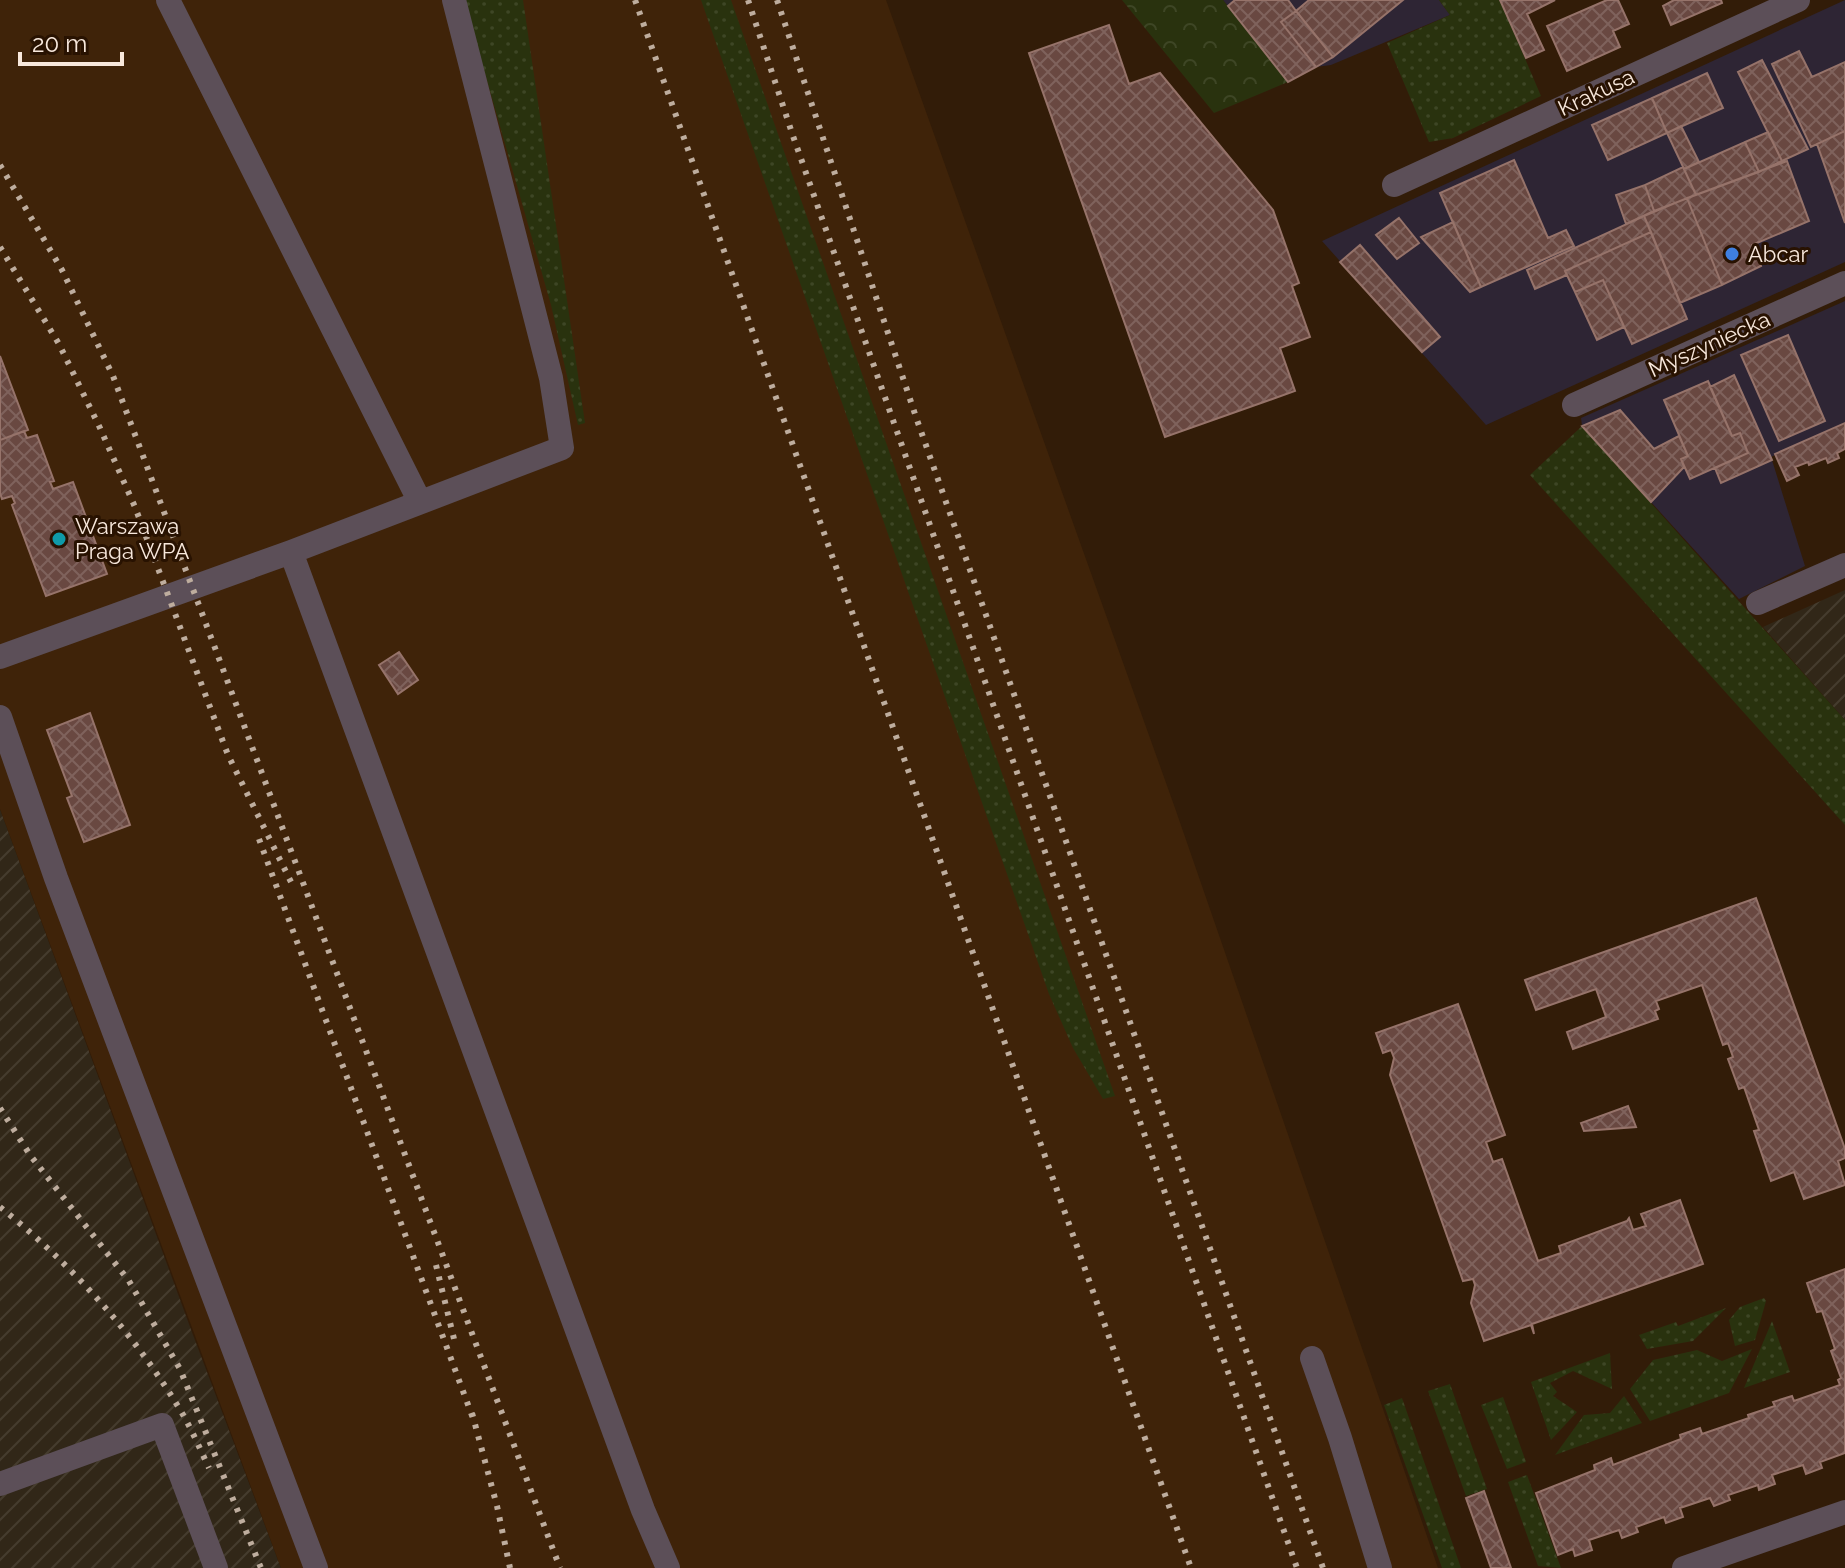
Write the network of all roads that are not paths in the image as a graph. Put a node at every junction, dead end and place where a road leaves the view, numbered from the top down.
1 (168, 0) edge
2 (454, 0) edge
3 (1798, 0) edge
4 (1394, 185) dead end
5 (1845, 283) edge
6 (1574, 405) dead end
7 (420, 502) junction
8 (291, 552) junction
9 (1845, 565) edge
10 (1758, 603) dead end
11 (0, 657) edge
12 (0, 717) edge
13 (1312, 1358) dead end
14 (0, 1484) edge
15 (1845, 1512) edge
16 (216, 1568) edge
17 (316, 1568) edge
18 (668, 1568) edge
19 (1380, 1568) edge
20 (1684, 1568) edge

1 - 7 street
2 - 7 street
3 - 4 street, Krakusa
5 - 6 street, Myszyniecka
7 - 8 street
8 - 11 street
8 - 18 street
9 - 10 street
12 - 17 street
13 - 19 street
14 - 16 street
15 - 20 street

